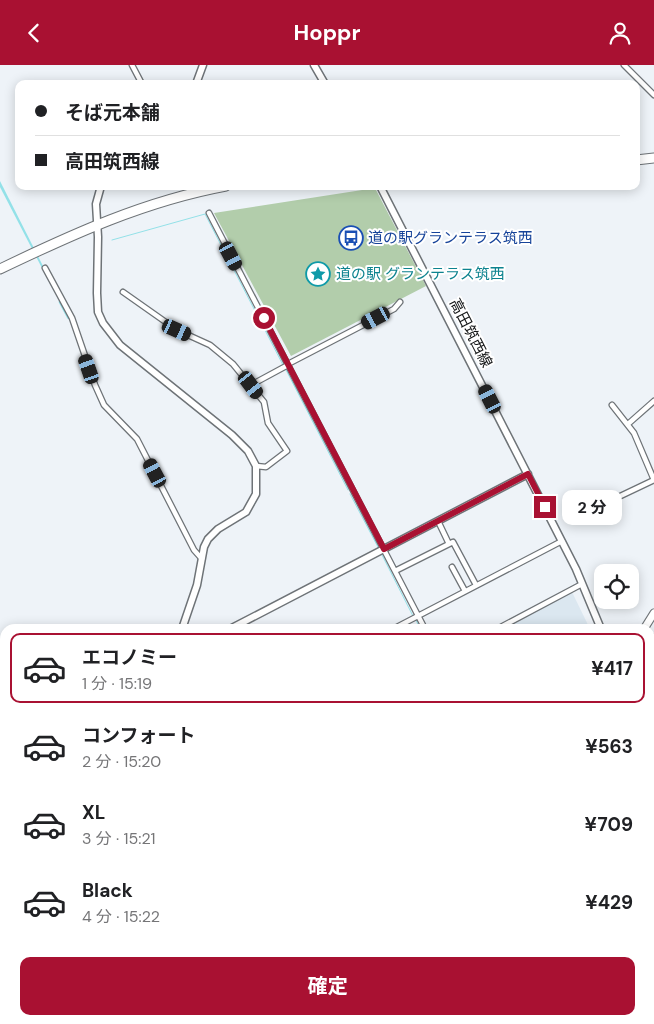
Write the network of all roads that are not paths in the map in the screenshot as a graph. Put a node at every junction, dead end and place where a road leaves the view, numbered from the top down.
1 (132, 65) edge
2 (203, 65) edge
3 (314, 65) edge
4 (624, 65) edge
5 (140, 80) edge
6 (197, 80) edge
7 (322, 80) edge
8 (639, 80) edge
9 (640, 81) edge
10 (654, 95) edge
11 (654, 158) edge
12 (640, 160) edge
13 (99, 190) edge
14 (209, 190) edge
15 (382, 190) edge
16 (209, 213) dead end
17 (98, 224) junction
18 (45, 268) dead end
19 (0, 269) edge
20 (123, 292) dead end
21 (400, 302) dead end
22 (286, 366) junction
23 (251, 385) junction
24 (654, 401) edge
25 (612, 405) dead end
26 (628, 424) junction
27 (256, 466) junction
28 (528, 474) junction
29 (612, 500) dead end
30 (438, 521) junction
31 (562, 541) junction
32 (449, 544) junction
33 (381, 550) junction
34 (202, 559) junction
35 (452, 567) dead end
36 (395, 571) junction
37 (582, 583) junction
38 (476, 585) junction
39 (465, 591) junction
40 (654, 613) edge
41 (418, 616) junction
42 (184, 624) edge
43 (240, 624) edge
44 (403, 624) edge
45 (422, 624) edge
46 (506, 624) edge
47 (599, 624) edge
48 (647, 624) edge

1 - 5 street
2 - 6 street
3 - 7 street
4 - 8 street
9 - 10 street
11 - 12 highway
13 - 17 street
14 - 17 highway
15 - 28 street, 高田筑西線
16 - 22 street
17 - 19 highway
17 - 27 street
18 - 34 street
20 - 23 street
21 - 22 street
22 - 23 street
22 - 33 street
23 - 27 street
24 - 26 street
25 - 26 street
26 - 29 street
27 - 34 street
28 - 30 street
28 - 31 street, 高田筑西線
30 - 32 street
30 - 33 street
31 - 37 street, 高田筑西線
31 - 38 street
32 - 36 street
32 - 38 street
33 - 36 street
33 - 43 street
34 - 42 street
35 - 39 street
36 - 41 street
37 - 46 street
37 - 47 street, 高田筑西線
38 - 39 street
39 - 41 street
40 - 48 main road
41 - 44 street
41 - 45 street

